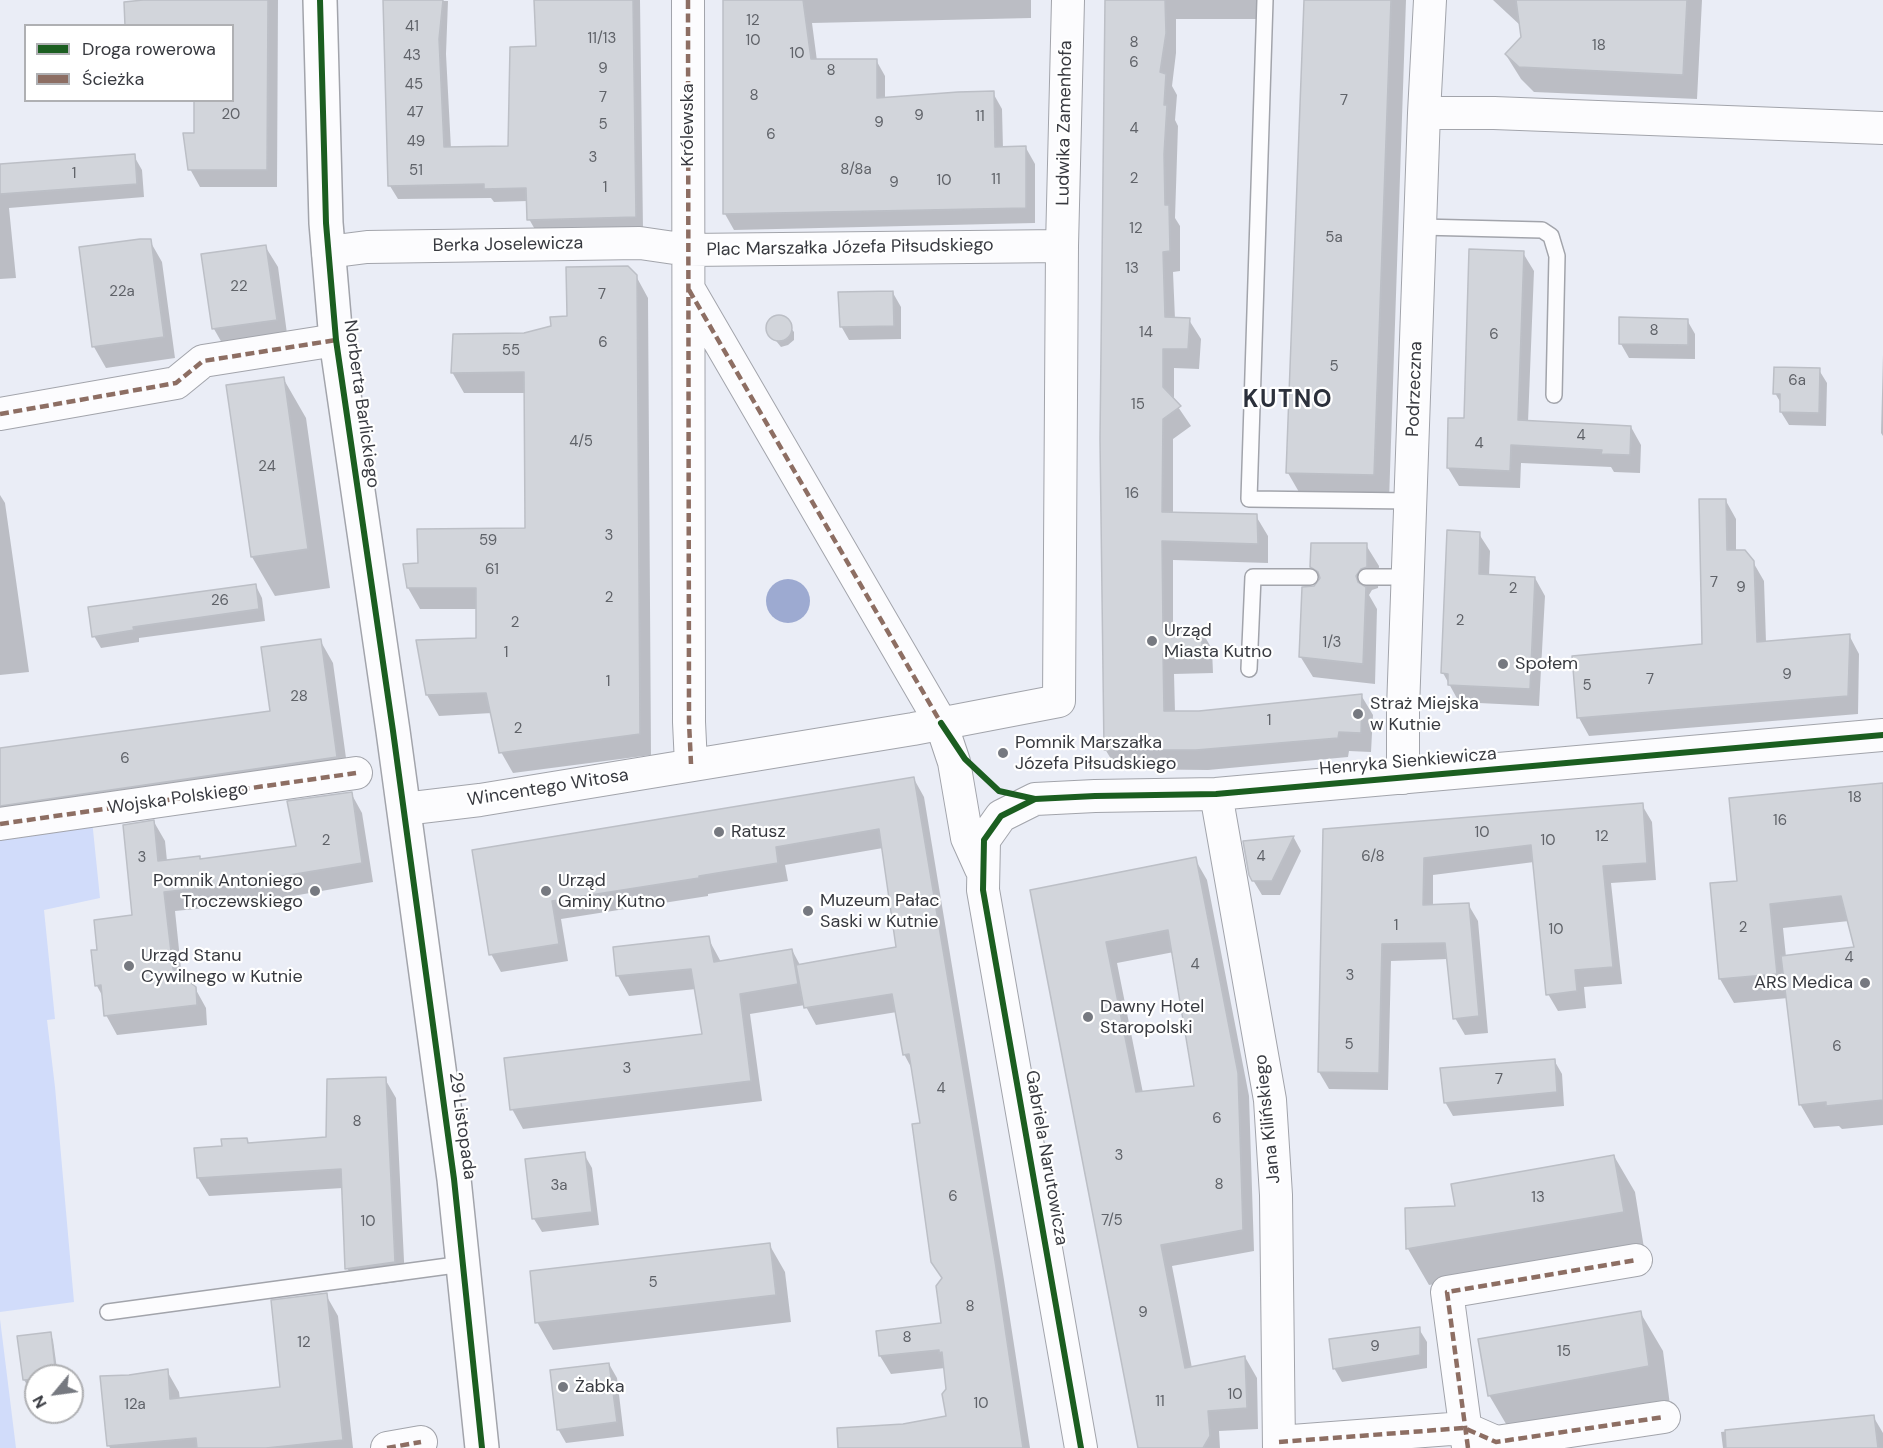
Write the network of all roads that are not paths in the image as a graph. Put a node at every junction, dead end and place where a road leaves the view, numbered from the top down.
1 (320, 0) edge
2 (688, 0) edge
3 (1068, 0) edge
4 (1266, 0) edge
5 (1430, 0) edge
6 (1424, 113) junction
7 (1883, 128) edge
8 (1421, 227) junction
9 (1062, 246) junction
10 (688, 249) junction
11 (328, 252) junction
12 (688, 288) junction
13 (336, 340) junction
14 (1554, 395) dead end
15 (0, 414) edge
16 (1411, 501) junction
17 (1310, 577) dead end
18 (1366, 577) dead end
19 (1408, 577) junction
20 (1249, 669) dead end
21 (941, 723) junction
22 (1883, 735) edge
23 (691, 764) junction
24 (356, 774) dead end
25 (1403, 778) junction
26 (1216, 794) junction
27 (404, 809) junction
28 (0, 824) edge
29 (982, 873) junction
30 (1636, 1260) dead end
31 (463, 1264) junction
32 (108, 1312) dead end
33 (1664, 1417) dead end
34 (1466, 1438) edge
35 (421, 1442) dead end
36 (1279, 1445) edge
37 (387, 1448) edge
38 (482, 1448) edge
39 (1081, 1448) edge

1 - 11 street, Norberta Barlickiego
2 - 10 street, Królewska
3 - 9 street, Ludwika Zamenhofa
4 - 16 lane
5 - 6 street, Podrzeczna
6 - 7 street
6 - 8 street, Podrzeczna
8 - 14 lane
8 - 16 street, Podrzeczna
9 - 10 street, Plac Marszałka Józefa Piłsudskiego
9 - 21 street
10 - 11 street, Berka Joselewicza
10 - 12 street, Plac Marszałka Józefa Piłsudskiego
11 - 13 street, Norberta Barlickiego
12 - 21 street
12 - 23 street, Plac Marszałka Józefa Piłsudskiego
13 - 15 street
13 - 27 street, Norberta Barlickiego
16 - 19 street, Podrzeczna
17 - 20 lane
18 - 19 lane
19 - 25 street, Podrzeczna
21 - 23 street
21 - 29 street
22 - 25 street, Henryka Sienkiewicza
23 - 27 street, Wincentego Witosa
24 - 28 street, Wojska Polskiego
25 - 26 street, Henryka Sienkiewicza
26 - 29 street, Henryka Sienkiewicza
26 - 36 street, Jana Kilińskiego
27 - 31 street, 29 Listopada
29 - 39 street, Gabriela Narutowicza
30 - 34 street
31 - 32 lane
31 - 38 street, 29 Listopada
33 - 34 street
34 - 36 street
35 - 37 street

